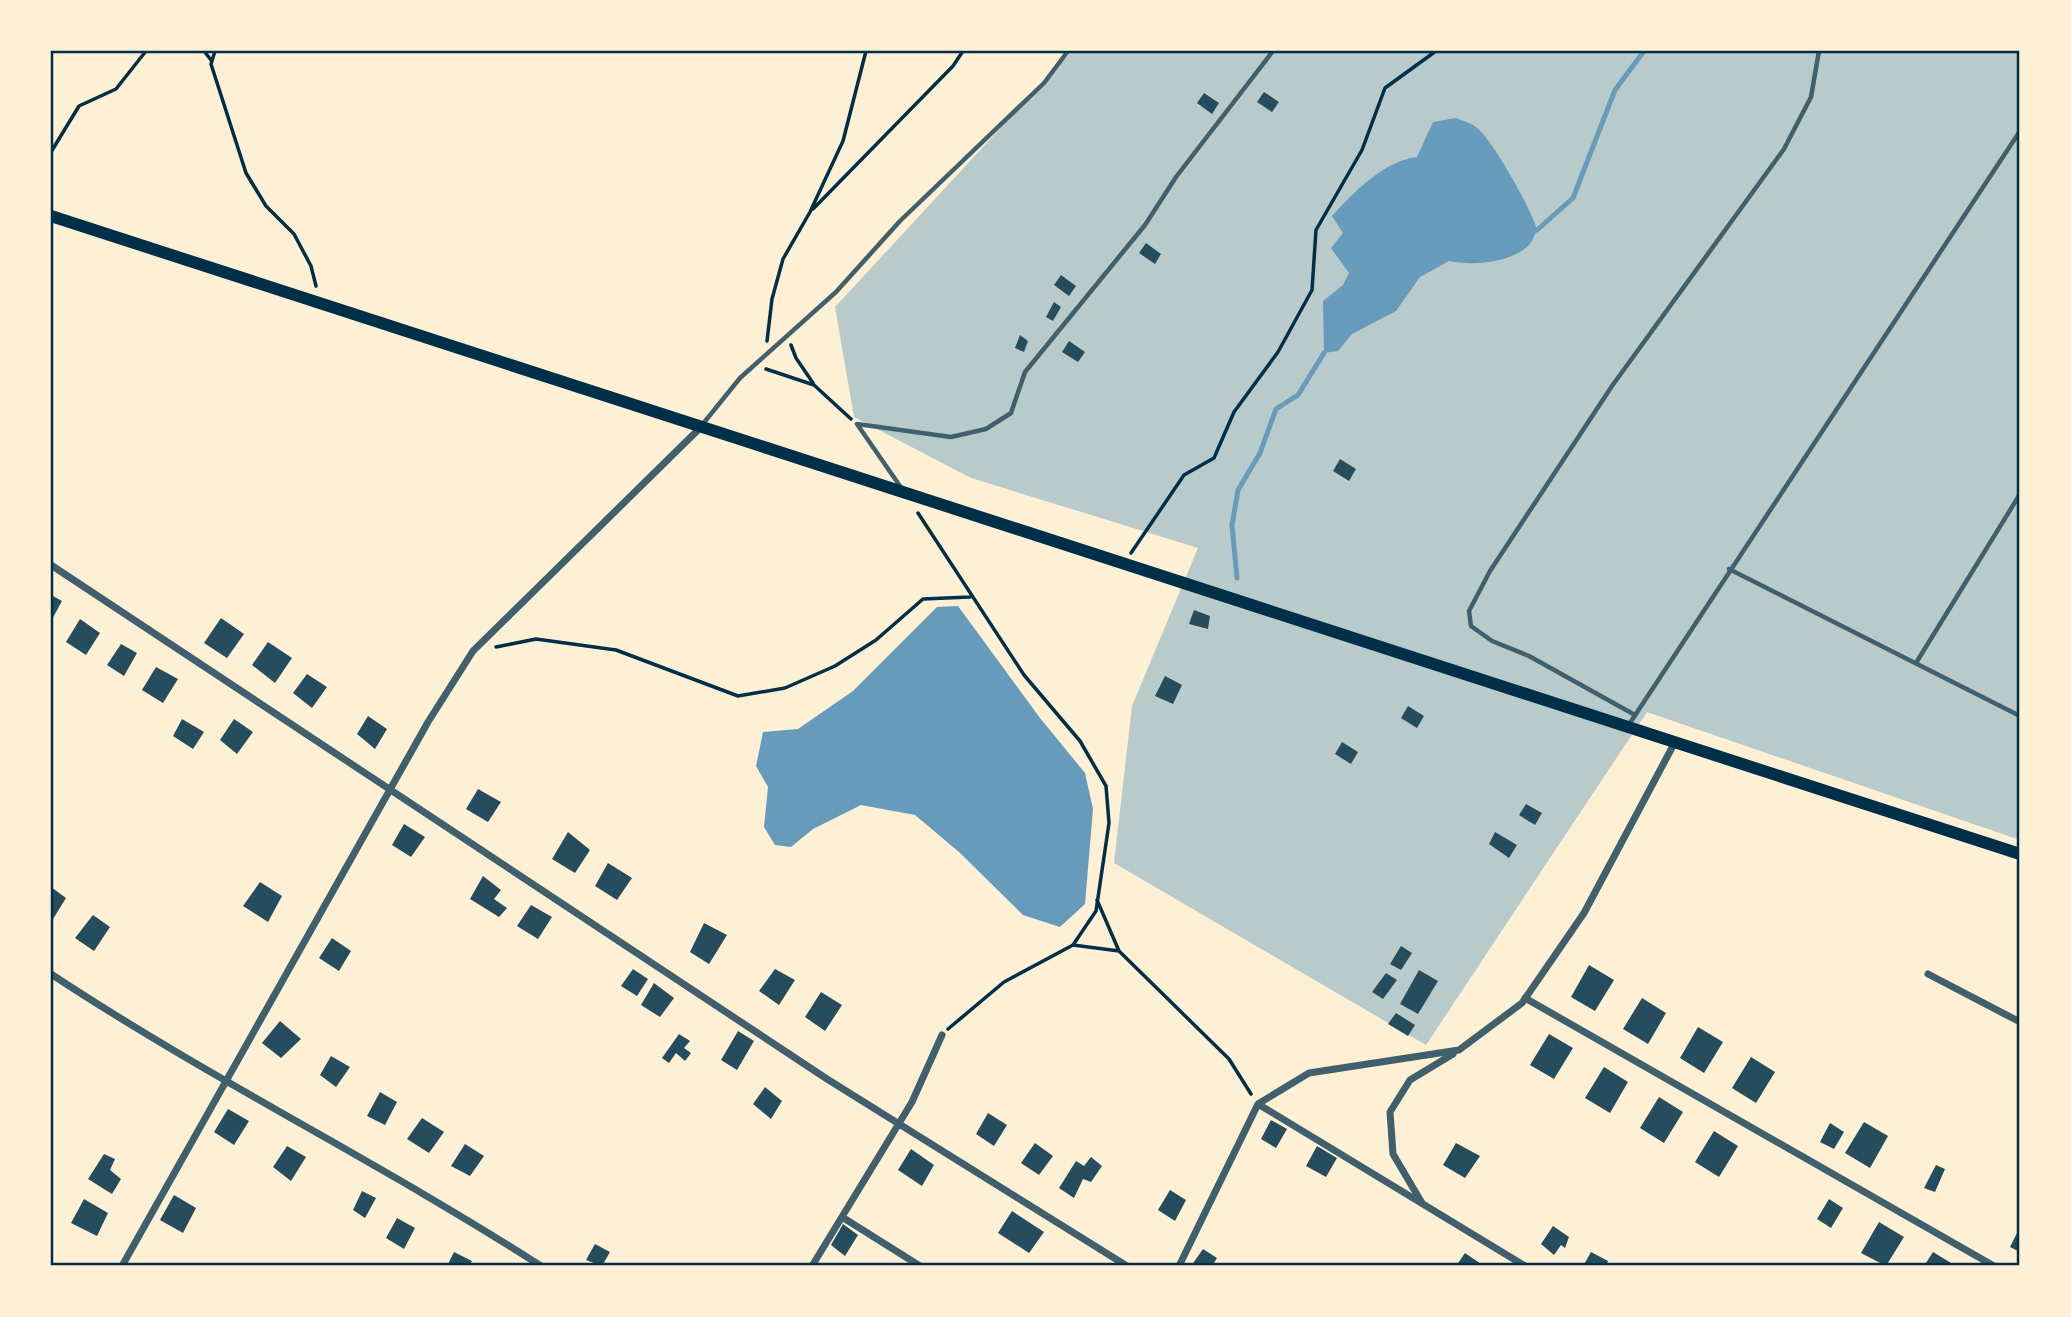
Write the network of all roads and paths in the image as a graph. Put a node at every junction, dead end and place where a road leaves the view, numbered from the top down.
1 (146, 51) edge
2 (204, 51) edge
3 (215, 51) edge
4 (866, 51) edge
5 (963, 51) edge
6 (1068, 51) edge
7 (1273, 51) edge
8 (1436, 51) edge
9 (1819, 51) edge
10 (212, 61) junction
11 (2020, 131) edge
12 (51, 152) edge
13 (810, 212) junction
14 (51, 216) edge
15 (321, 303) junction
16 (788, 335) junction
17 (766, 354) junction
18 (754, 365) junction
19 (814, 385) junction
20 (857, 424) junction
21 (701, 426) junction
22 (905, 492) junction
23 (2020, 494) edge
24 (1125, 564) junction
25 (51, 565) edge
26 (1729, 569) junction
27 (970, 597) junction
28 (473, 652) junction
29 (1916, 663) junction
30 (1635, 715) junction
31 (2020, 716) edge
32 (1628, 727) junction
33 (1675, 742) junction
34 (389, 791) junction
35 (2020, 854) edge
36 (1097, 899) junction
37 (1073, 945) junction
38 (1119, 951) junction
39 (51, 974) edge
40 (1928, 974) dead end
41 (1525, 999) junction
42 (2020, 1022) edge
43 (942, 1035) joint
44 (1459, 1050) junction
45 (226, 1079) junction
46 (1258, 1104) junction
47 (898, 1124) junction
48 (1423, 1204) junction
49 (842, 1217) junction
50 (122, 1266) edge
51 (541, 1266) edge
52 (812, 1266) edge
53 (920, 1266) edge
54 (1127, 1266) edge
55 (1179, 1266) edge
56 (1525, 1266) edge
57 (1994, 1266) edge

1 - 12 path
2 - 10 path
3 - 10 path
4 - 13 path
5 - 13 path
6 - 16 lane
7 - 20 lane
8 - 24 path
9 - 30 lane
10 - 15 path
11 - 26 lane
13 - 17 path
14 - 15 main road
15 - 21 main road
16 - 17 lane
16 - 19 path
17 - 18 lane
18 - 19 path
18 - 21 lane
19 - 20 path
20 - 22 lane
21 - 22 main road
21 - 28 street
22 - 24 main road
22 - 27 path
23 - 29 lane
24 - 32 main road
25 - 34 street
26 - 29 lane
26 - 30 lane
27 - 28 path
27 - 36 path
28 - 34 street
29 - 31 lane
30 - 32 lane
32 - 33 main road
33 - 35 main road
33 - 41 street
34 - 45 street
34 - 47 street
36 - 37 path
36 - 38 path
37 - 38 path
37 - 43 path
38 - 46 path
39 - 45 street
40 - 42 street
41 - 44 street
41 - 57 street
43 - 47 street
44 - 46 street
44 - 48 street
45 - 50 street
45 - 51 street
46 - 48 street
46 - 55 street
47 - 49 street
47 - 54 street
48 - 56 street
49 - 52 street
49 - 53 street

